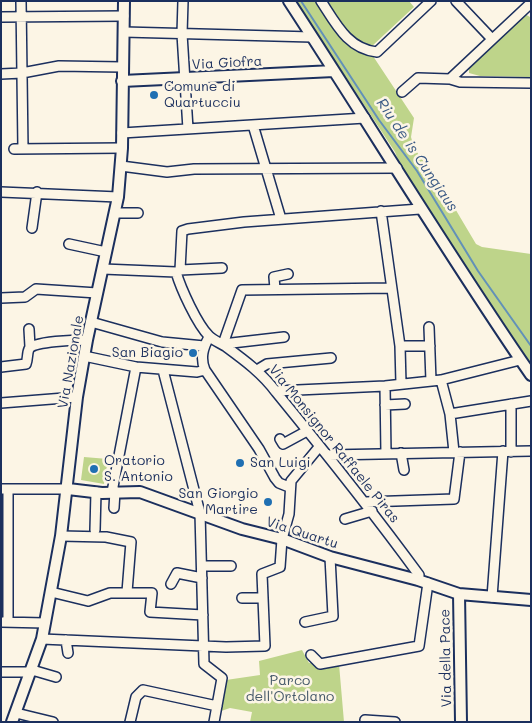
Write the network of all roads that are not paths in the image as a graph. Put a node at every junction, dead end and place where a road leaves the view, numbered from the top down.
1 (21, 1) edge
2 (124, 1) edge
3 (183, 1) edge
4 (289, 1) edge
5 (321, 1) edge
6 (431, 1) edge
7 (456, 1) edge
8 (528, 8) edge
9 (124, 16) junction
10 (1, 17) edge
11 (21, 17) junction
12 (124, 32) junction
13 (182, 34) junction
14 (312, 37) junction
15 (492, 39) junction
16 (122, 67) junction
17 (460, 70) junction
18 (334, 71) junction
19 (22, 73) junction
20 (1, 74) edge
21 (185, 79) junction
22 (450, 79) junction
23 (122, 81) junction
24 (465, 82) junction
25 (531, 83) edge
26 (402, 92) dead end
27 (365, 118) junction
28 (253, 125) junction
29 (188, 129) junction
30 (122, 133) junction
31 (122, 148) junction
32 (121, 166) junction
33 (397, 168) junction
34 (267, 169) junction
35 (1, 192) edge
36 (37, 192) junction
37 (118, 197) junction
38 (420, 209) junction
39 (381, 210) junction
40 (115, 213) junction
41 (138, 213) dead end
42 (281, 219) junction
43 (32, 228) dead end
44 (68, 244) dead end
45 (106, 252) junction
46 (222, 268) dead end
47 (102, 269) junction
48 (178, 271) junction
49 (288, 274) dead end
50 (391, 288) junction
51 (275, 289) junction
52 (97, 293) junction
53 (1, 298) edge
54 (91, 322) junction
55 (429, 327) dead end
56 (29, 329) dead end
57 (209, 337) junction
58 (284, 337) dead end
59 (86, 340) junction
60 (223, 344) junction
61 (204, 346) junction
62 (400, 346) junction
63 (430, 346) junction
64 (30, 347) junction
65 (84, 356) junction
66 (331, 358) dead end
67 (520, 360) junction
68 (1, 367) edge
69 (136, 367) junction
70 (163, 370) junction
71 (205, 370) junction
72 (257, 370) junction
73 (531, 375) edge
74 (436, 380) junction
75 (401, 384) junction
76 (385, 386) junction
77 (276, 391) junction
78 (77, 397) junction
79 (531, 401) edge
80 (1, 404) edge
81 (405, 404) dead end
82 (511, 404) junction
83 (385, 405) junction
84 (450, 414) junction
85 (307, 431) junction
86 (280, 439) dead end
87 (319, 447) junction
88 (507, 451) junction
89 (531, 451) edge
90 (457, 452) junction
91 (401, 453) junction
92 (386, 454) junction
93 (329, 455) junction
94 (404, 470) dead end
95 (289, 487) junction
96 (4, 489) edge
97 (68, 489) junction
98 (96, 492) junction
99 (113, 492) junction
100 (366, 502) junction
101 (114, 508) dead end
102 (372, 511) junction
103 (200, 513) junction
104 (345, 519) dead end
105 (95, 530) dead end
106 (61, 536) junction
107 (282, 539) junction
108 (330, 557) junction
109 (202, 566) junction
110 (231, 566) dead end
111 (202, 578) junction
112 (423, 582) junction
113 (171, 584) dead end
114 (51, 592) junction
115 (127, 592) junction
116 (459, 594) junction
117 (492, 597) junction
118 (242, 598) dead end
119 (263, 598) junction
120 (531, 600) edge
121 (203, 615) junction
122 (5, 622) edge
123 (305, 622) dead end
124 (45, 623) junction
125 (42, 639) junction
126 (66, 640) junction
127 (204, 645) junction
128 (68, 653) dead end
129 (311, 655) dead end
130 (32, 671) junction
131 (1, 672) edge
132 (56, 677) dead end
133 (217, 706) junction
134 (14, 717) edge
135 (365, 720) dead end
136 (53, 722) edge
137 (130, 722) edge
138 (214, 722) edge
139 (394, 722) edge
140 (461, 722) edge

1 - 11 street
2 - 9 street, Via Nazionale
3 - 13 street
4 - 14 street
5 - 6 street
7 - 15 street
8 - 15 street
9 - 11 street
9 - 12 street, Via Nazionale
10 - 11 street
11 - 19 street
12 - 13 street
12 - 16 street, Via Nazionale
13 - 14 street
13 - 21 street
14 - 18 street
15 - 17 street
16 - 19 street
16 - 23 street, Via Nazionale
17 - 22 street
17 - 24 street
18 - 21 street, Via Giofra
18 - 27 street
19 - 20 street
19 - 31 street
21 - 23 street, Via Giofra
21 - 29 street
22 - 24 street
22 - 26 street
23 - 30 street, Via Nazionale
24 - 25 street
27 - 28 street
27 - 33 street
28 - 29 street
28 - 34 street
29 - 30 street
30 - 31 street, Via Nazionale
31 - 32 street, Via Nazionale
32 - 34 street
32 - 37 street, Via Nazionale
33 - 34 street
33 - 38 street
34 - 42 street
35 - 36 street
36 - 37 street
36 - 43 street
37 - 40 street, Via Nazionale
38 - 39 street
38 - 67 street
39 - 42 street
39 - 50 street
40 - 41 street
40 - 45 street, Via Nazionale
42 - 48 street
44 - 45 street
45 - 47 street, Via Nazionale
46 - 48 street
47 - 48 street
47 - 52 street, Via Nazionale
48 - 57 street
49 - 51 street
50 - 51 street
50 - 62 street
51 - 60 street
52 - 53 street
52 - 54 street, Via Nazionale
54 - 59 street, Via Nazionale
54 - 61 street
55 - 63 street
56 - 64 street
57 - 60 street, Via Monsignor Raffaele Piras
57 - 61 street
58 - 60 street
59 - 64 street
59 - 65 street, Via Nazionale
60 - 72 street, Via Monsignor Raffaele Piras
61 - 71 street
62 - 63 street
62 - 75 street
63 - 74 street
64 - 68 street
65 - 69 street
65 - 78 street, Via Nazionale
66 - 72 street
67 - 73 street
67 - 74 street
69 - 70 street
69 - 99 street
70 - 71 street
70 - 103 street
71 - 95 street
72 - 77 street, Via Monsignor Raffaele Piras
74 - 75 street
74 - 84 street
75 - 76 street
76 - 77 street
76 - 83 street
77 - 85 street, Via Monsignor Raffaele Piras
78 - 80 street
78 - 97 street, Via Nazionale
79 - 82 street
81 - 83 street
82 - 84 street
82 - 88 street
83 - 92 street
84 - 90 street
85 - 86 street
85 - 87 street, Via Monsignor Raffaele Piras
87 - 93 street, Via Monsignor Raffaele Piras
87 - 95 street
88 - 89 street
88 - 90 street
88 - 117 street
90 - 91 street
90 - 100 street
91 - 92 street
91 - 94 street
92 - 93 street
93 - 100 street, Via Monsignor Raffaele Piras
95 - 107 street
96 - 97 street
96 - 122 street
97 - 98 street, Via Quartu
97 - 106 street, Via Nazionale
98 - 99 street, Via Quartu
98 - 105 street
99 - 101 street
99 - 103 street, Via Quartu
100 - 102 street, Via Monsignor Raffaele Piras
102 - 104 street
102 - 112 street, Via Monsignor Raffaele Piras
103 - 107 street, Via Quartu
103 - 109 street
106 - 114 street, Via Nazionale
106 - 115 street
107 - 108 street, Via Quartu
107 - 119 street
108 - 112 street, Via Quartu
108 - 123 street
109 - 110 street
109 - 111 street
111 - 113 street
111 - 121 street
112 - 116 street, Via Quartu
112 - 129 street
114 - 115 street
114 - 124 street, Via Nazionale
115 - 121 street
116 - 117 street, Via Quartu
116 - 140 street, Via della Pace
117 - 120 street, Via Quartu
118 - 119 street
119 - 127 street
121 - 127 street
122 - 124 street
124 - 125 street, Via Nazionale
125 - 126 street
125 - 130 street, Via Nazionale
126 - 127 street
126 - 128 street
127 - 133 street
130 - 131 street
130 - 132 street
130 - 134 street, Via Nazionale
133 - 137 street
133 - 138 street
134 - 136 street
135 - 139 street

